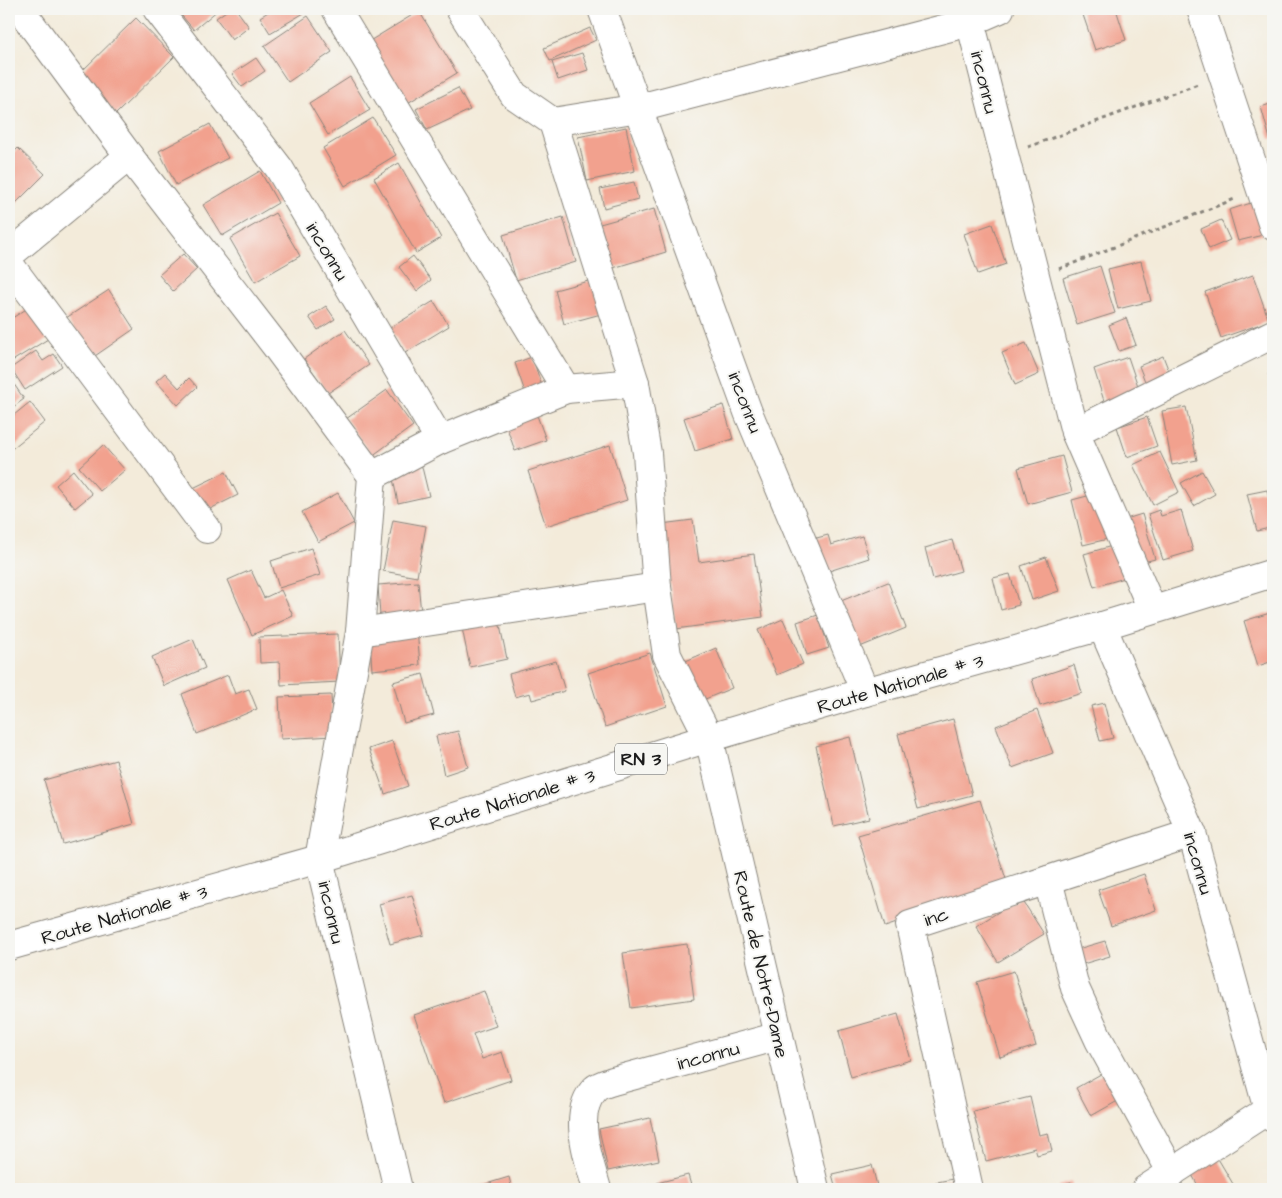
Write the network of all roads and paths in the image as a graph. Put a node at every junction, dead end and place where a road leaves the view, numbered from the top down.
1 (20, 9) edge
2 (157, 9) edge
3 (336, 9) edge
4 (460, 9) edge
5 (602, 9) edge
6 (1000, 9) edge
7 (1201, 9) edge
8 (968, 15) edge
9 (1205, 81) dead end
10 (639, 108) junction
11 (553, 122) junction
12 (129, 156) junction
13 (1004, 156) junction
14 (1245, 195) dead end
15 (1273, 226) edge
16 (9, 255) edge
17 (9, 264) edge
18 (1035, 278) junction
19 (1273, 334) edge
20 (635, 383) junction
21 (566, 389) junction
22 (1075, 432) junction
23 (440, 440) junction
24 (372, 476) junction
25 (207, 529) dead end
26 (1273, 573) edge
27 (657, 588) junction
28 (1152, 609) junction
29 (1102, 626) junction
30 (360, 632) junction
31 (865, 692) junction
32 (709, 738) junction
33 (1192, 833) junction
34 (319, 859) junction
35 (1048, 880) junction
36 (9, 946) edge
37 (779, 1036) junction
38 (1272, 1111) edge
39 (1172, 1172) junction
40 (398, 1189) edge
41 (597, 1189) edge
42 (815, 1189) edge
43 (969, 1189) edge
44 (1146, 1189) edge

1 - 12 street
2 - 23 street, inconnu
3 - 21 street
4 - 11 street
5 - 10 street, inconnu
6 - 8 street
7 - 15 street
8 - 10 street
8 - 13 street, inconnu
9 - 13 path
10 - 11 street
10 - 31 street, inconnu
11 - 20 street, Route de Notre-Dame
12 - 16 street
12 - 24 street
13 - 18 street, inconnu
14 - 18 path
17 - 25 street
18 - 22 street, inconnu
19 - 22 street
20 - 21 street
20 - 27 street, Route de Notre-Dame
21 - 23 street
22 - 28 street, inconnu
23 - 24 street
24 - 30 street, inconnu
26 - 28 street, Route Nationale # 3 / RN 3
27 - 30 street
27 - 32 street, Route de Notre-Dame
28 - 29 street, Route Nationale # 3 / RN 3
29 - 31 street, Route Nationale # 3 / RN 3
29 - 33 street, inconnu
30 - 34 street, inconnu
31 - 32 street, Route Nationale # 3 / RN 3
32 - 34 street, Route Nationale # 3 / RN 3
32 - 37 street, Route de Notre-Dame
33 - 35 street, inc
33 - 38 street, inconnu
34 - 36 street, Route Nationale # 3 / RN 3
34 - 40 street, inconnu
35 - 39 street
35 - 43 street, inc
37 - 41 street, inconnu
37 - 42 street, Route de Notre-Dame
38 - 39 street, inconnu
39 - 44 street, inconnu

